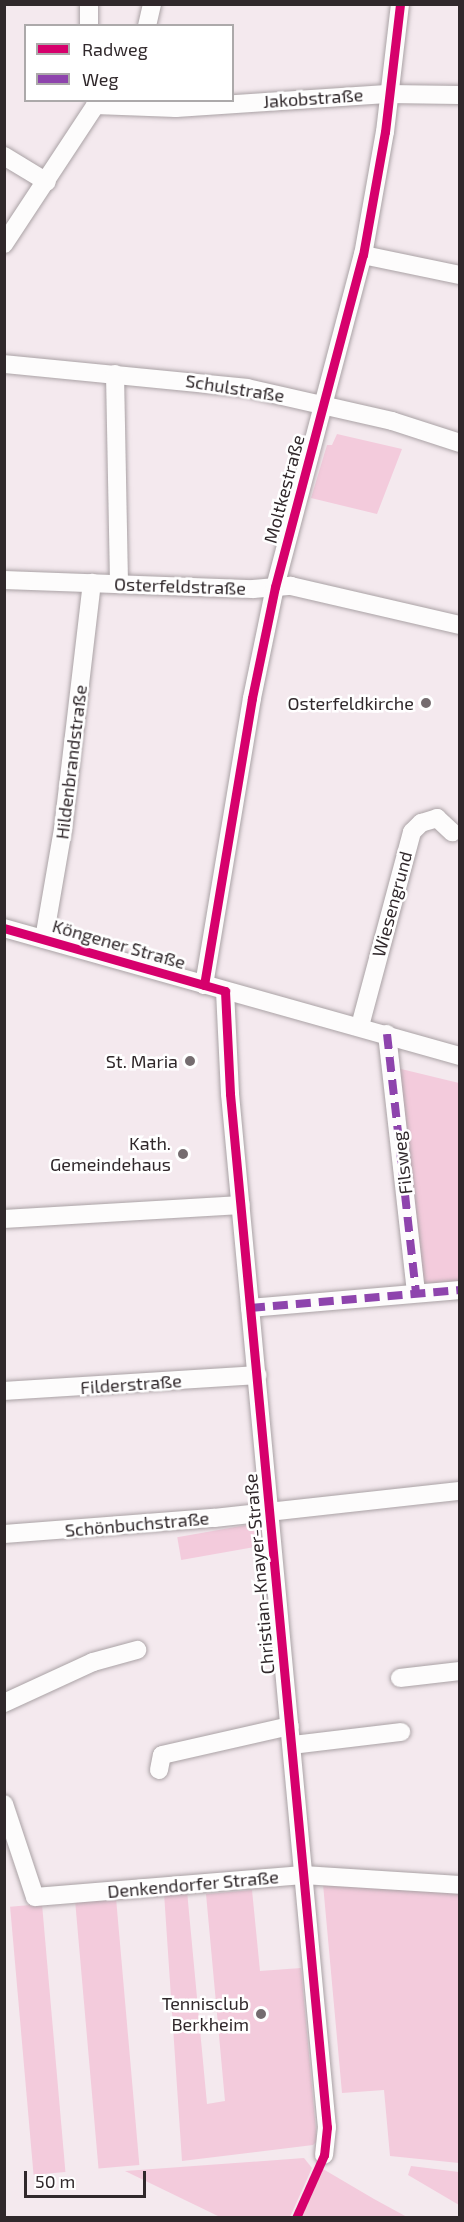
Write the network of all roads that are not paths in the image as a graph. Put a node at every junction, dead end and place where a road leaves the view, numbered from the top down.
1 (89, 4) edge
2 (152, 4) edge
3 (400, 4) edge
4 (90, 24) edge
5 (147, 24) edge
6 (387, 94) junction
7 (459, 95) edge
8 (96, 102) edge
9 (4, 156) edge
10 (46, 182) junction
11 (4, 244) edge
12 (363, 255) junction
13 (459, 275) edge
14 (4, 364) edge
15 (115, 375) junction
16 (324, 405) junction
17 (459, 443) edge
18 (4, 580) edge
19 (92, 583) junction
20 (119, 584) junction
21 (275, 586) junction
22 (459, 625) edge
23 (452, 832) dead end
24 (4, 928) edge
25 (44, 939) junction
26 (204, 985) junction
27 (225, 991) junction
28 (360, 1026) junction
29 (387, 1034) junction
30 (459, 1056) edge
31 (241, 1205) junction
32 (4, 1219) edge
33 (459, 1290) edge
34 (416, 1292) junction
35 (250, 1308) junction
36 (257, 1375) junction
37 (4, 1391) edge
38 (459, 1491) edge
39 (270, 1512) junction
40 (4, 1534) edge
41 (137, 1650) dead end
42 (459, 1671) edge
43 (400, 1678) dead end
44 (4, 1703) edge
45 (290, 1726) junction
46 (401, 1732) dead end
47 (292, 1745) junction
48 (159, 1770) dead end
49 (4, 1804) edge
50 (303, 1875) junction
51 (459, 1885) edge
52 (324, 2155) dead end

1 - 4 street
2 - 5 street
3 - 6 street, Moltkestraße
6 - 7 street, Jakobstraße
6 - 8 street, Jakobstraße
6 - 12 street, Moltkestraße
8 - 10 street
9 - 10 street
10 - 11 street
12 - 13 street
12 - 16 street, Moltkestraße
14 - 15 street, Schulstraße
15 - 16 street, Schulstraße
15 - 20 street
16 - 17 street, Schulstraße
16 - 21 street, Moltkestraße
18 - 19 street, Osterfeldstraße
19 - 20 street, Osterfeldstraße
19 - 25 street, Hildenbrandstraße
20 - 21 street, Osterfeldstraße
21 - 22 street, Osterfeldstraße
21 - 26 street, Moltkestraße
23 - 28 street, Wiesengrund
24 - 25 street, Köngener Straße
25 - 26 street, Köngener Straße
26 - 27 street, Köngener Straße
27 - 28 street, Köngener Straße
27 - 31 street, Christian-Knayer-Straße
28 - 29 street, Köngener Straße
29 - 30 street, Köngener Straße
29 - 34 street, Filsweg
31 - 32 street
31 - 35 street, Christian-Knayer-Straße
33 - 34 street
34 - 35 street
35 - 36 street, Christian-Knayer-Straße
36 - 37 street, Filderstraße
36 - 39 street, Christian-Knayer-Straße
38 - 39 street, Schönbuchstraße
39 - 40 street, Schönbuchstraße
39 - 45 street, Christian-Knayer-Straße
41 - 44 street
42 - 43 street
45 - 47 street, Christian-Knayer-Straße
45 - 48 street
46 - 47 street
47 - 50 street, Christian-Knayer-Straße
49 - 50 street, Denkendorfer Straße
50 - 51 street, Denkendorfer Straße
50 - 52 street, Christian-Knayer-Straße

